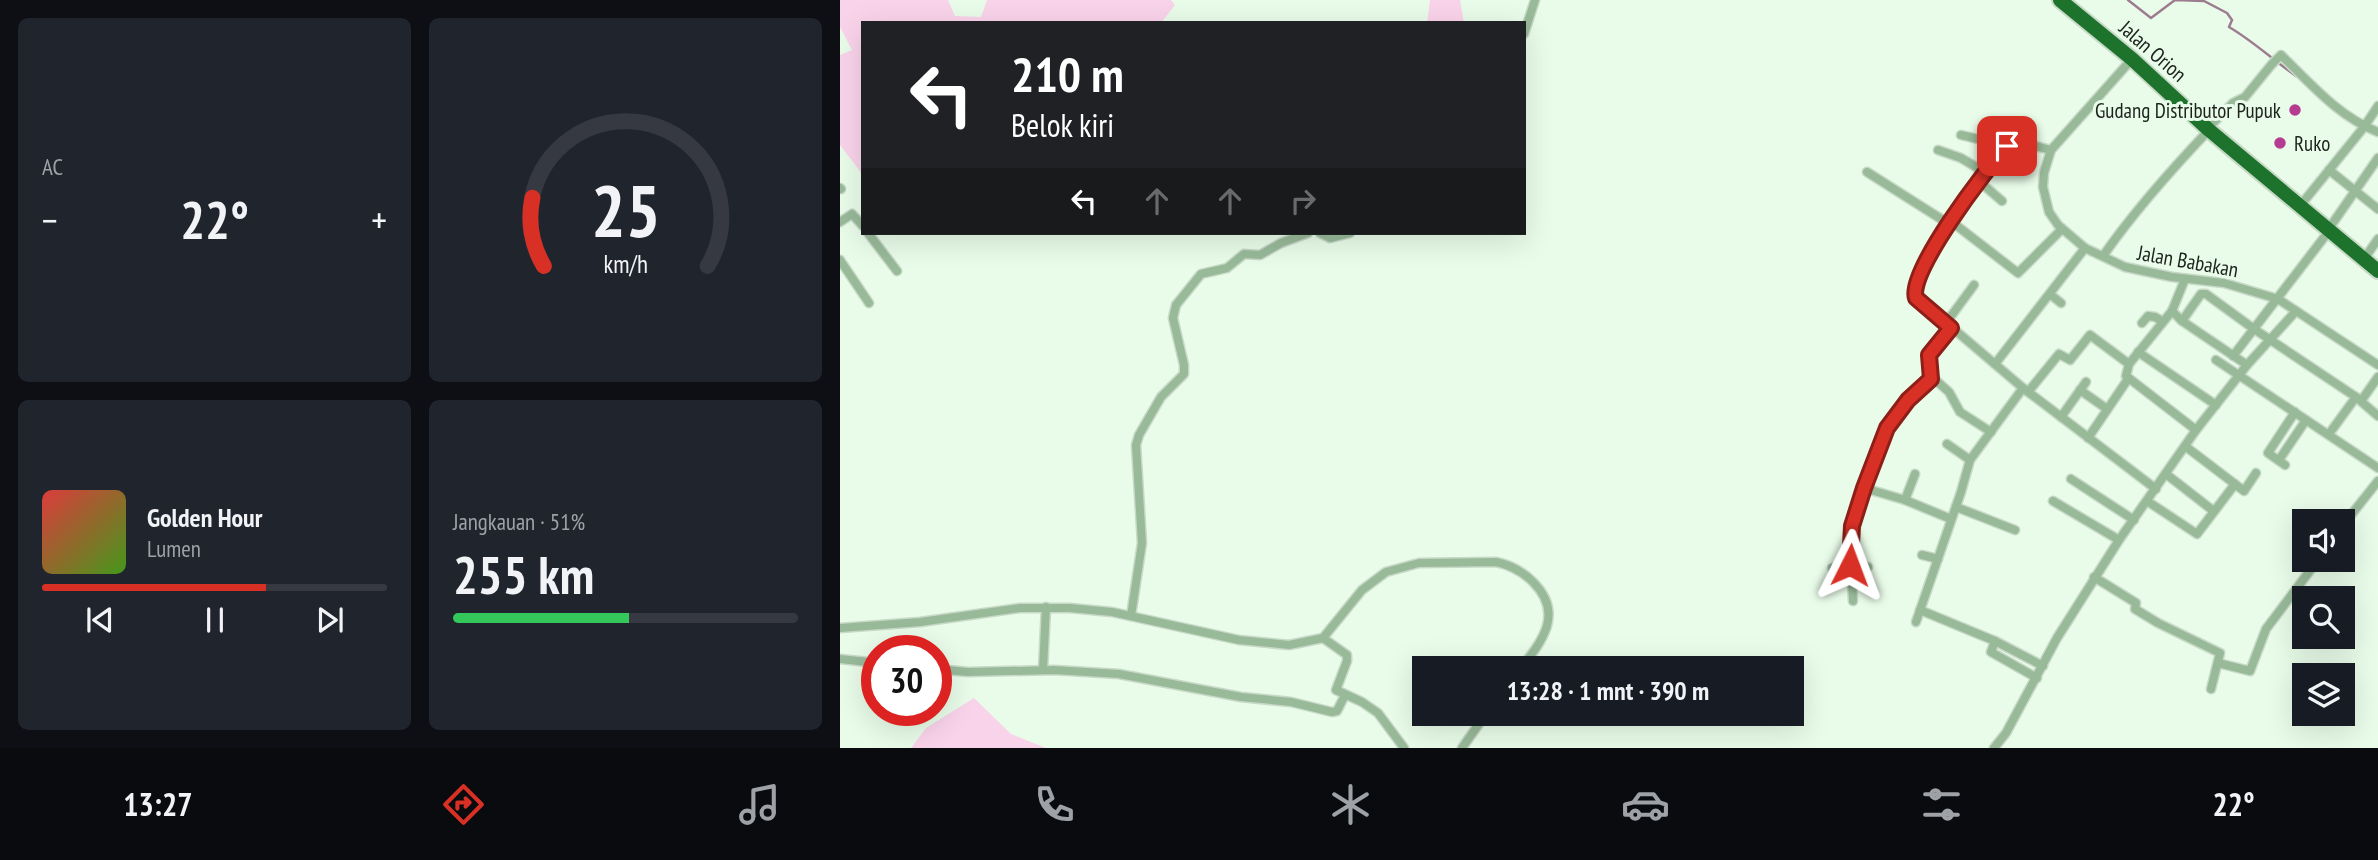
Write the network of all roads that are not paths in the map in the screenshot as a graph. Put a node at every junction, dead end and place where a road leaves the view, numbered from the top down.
1 (1535, 0) edge
2 (2060, 0) edge
3 (1526, 28) edge
4 (2132, 59) junction
5 (2378, 106) edge
6 (2363, 128) junction
7 (2209, 129) junction
8 (2378, 132) edge
9 (1962, 135) dead end
10 (2007, 146) junction
11 (1938, 150) dead end
12 (2051, 150) junction
13 (2378, 158) edge
14 (2329, 170) junction
15 (1867, 172) dead end
16 (1986, 173) junction
17 (1980, 182) junction
18 (2355, 191) junction
19 (2002, 201) dead end
20 (2300, 206) junction
21 (2378, 209) edge
22 (840, 222) edge
23 (1950, 223) junction
24 (861, 224) edge
25 (2062, 229) junction
26 (2328, 230) junction
27 (870, 235) edge
28 (1303, 235) edge
29 (1324, 235) edge
30 (1342, 235) edge
31 (2378, 239) edge
32 (2085, 248) junction
33 (2103, 257) junction
34 (2364, 259) junction
35 (840, 260) edge
36 (897, 271) dead end
37 (2378, 271) edge
38 (2185, 279) junction
39 (1974, 285) dead end
40 (2051, 295) junction
41 (2278, 299) junction
42 (869, 303) dead end
43 (2060, 303) dead end
44 (2172, 311) junction
45 (2296, 311) junction
46 (2162, 321) junction
47 (2182, 321) junction
48 (2142, 323) dead end
49 (1949, 326) junction
50 (2254, 329) junction
51 (2272, 340) junction
52 (2138, 352) junction
53 (2233, 356) junction
54 (2216, 360) dead end
55 (1995, 364) junction
56 (2129, 364) junction
57 (2247, 365) junction
58 (2378, 365) edge
59 (1931, 376) junction
60 (2239, 376) junction
61 (2378, 377) edge
62 (2128, 379) junction
63 (2025, 390) junction
64 (2358, 399) junction
65 (2216, 405) junction
66 (2107, 409) junction
67 (2295, 412) junction
68 (2378, 416) edge
69 (2060, 417) junction
70 (2306, 420) junction
71 (2196, 430) junction
72 (1991, 432) junction
73 (2329, 434) junction
74 (2088, 438) junction
75 (1947, 444) dead end
76 (2185, 446) junction
77 (1970, 460) junction
78 (2378, 468) edge
79 (2256, 473) dead end
80 (1916, 474) dead end
81 (2166, 474) junction
82 (2071, 479) dead end
83 (2378, 481) edge
84 (2235, 484) junction
85 (1864, 488) junction
86 (2156, 489) junction
87 (1905, 500) junction
88 (2053, 500) dead end
89 (2147, 501) junction
90 (1956, 508) junction
91 (2211, 509) dead end
92 (2355, 510) edge
93 (1951, 519) junction
94 (2134, 520) junction
95 (2015, 530) dead end
96 (2119, 540) junction
97 (1922, 555) dead end
98 (1938, 559) junction
99 (1850, 565) junction
100 (1868, 566) dead end
101 (1832, 568) dead end
102 (2309, 572) edge
103 (2094, 577) junction
104 (1853, 601) dead end
105 (1046, 607) junction
106 (1920, 610) junction
107 (1131, 616) junction
108 (1916, 622) dead end
109 (840, 628) edge
110 (1323, 638) junction
111 (1995, 641) junction
112 (1531, 656) edge
113 (840, 659) edge
114 (861, 661) edge
115 (2218, 663) junction
116 (2043, 666) junction
117 (952, 670) edge
118 (1043, 670) junction
119 (2037, 678) junction
120 (2211, 689) dead end
121 (1345, 695) junction
122 (1478, 726) edge
123 (1404, 748) edge
124 (1462, 748) edge
125 (1994, 748) edge

1 - 3 street
2 - 4 highway, Jalan Orion
4 - 7 highway, Jalan Orion
4 - 12 street
5 - 6 street
6 - 7 street
6 - 8 street
6 - 14 street
7 - 20 highway, Jalan Orion
7 - 33 street
9 - 10 street
10 - 12 street
10 - 16 street
11 - 16 street
12 - 25 street, Jalan Babakan
13 - 18 street
14 - 18 street
14 - 20 street
15 - 23 street
16 - 17 street
17 - 19 street
17 - 23 street
18 - 21 street
18 - 26 street
20 - 26 highway, Jalan Orion
22 - 24 street
23 - 25 street
23 - 49 street
25 - 32 street, Jalan Babakan
26 - 34 highway, Jalan Orion
26 - 41 street
27 - 36 street
28 - 107 street
29 - 30 street
31 - 34 street
32 - 33 street, Jalan Babakan
32 - 40 street
33 - 38 street, Jalan Babakan
34 - 37 highway, Jalan Orion
35 - 42 street
38 - 41 street, Jalan Babakan
38 - 44 street
39 - 49 street
40 - 43 street
40 - 55 street
41 - 45 street, Jalan Babakan
41 - 50 street
44 - 46 street
44 - 47 street
45 - 51 street
45 - 58 street, Jalan Babakan
46 - 48 street
46 - 52 street
47 - 50 street
47 - 53 street
49 - 55 street
49 - 59 street
50 - 51 street
50 - 53 street
51 - 57 street
51 - 64 street
52 - 56 street
52 - 65 street
53 - 57 street
54 - 60 street
55 - 63 street
56 - 62 street
56 - 63 street
57 - 60 street
59 - 72 street
59 - 85 street
60 - 65 street
60 - 67 street
61 - 64 street
62 - 66 street
62 - 71 street
63 - 69 street
63 - 72 street
64 - 68 street
64 - 73 street
65 - 71 street
66 - 69 street
66 - 74 street
67 - 70 street
67 - 70 street
69 - 74 street
70 - 73 street
71 - 76 street
72 - 77 street
73 - 78 street
74 - 86 street
75 - 77 street
76 - 81 street
76 - 84 street
77 - 90 street
79 - 84 street
80 - 87 street
81 - 86 street
81 - 91 street
82 - 94 street
83 - 92 street
84 - 89 street
85 - 87 street
85 - 99 street
86 - 89 street
87 - 93 street
88 - 96 street
89 - 94 street
90 - 93 street
90 - 95 street
93 - 98 street
94 - 96 street
96 - 103 street
97 - 98 street
98 - 106 street
99 - 100 street
99 - 101 street
99 - 104 street
102 - 115 street
103 - 115 street
103 - 116 street
105 - 107 street
105 - 109 street
105 - 118 street
106 - 108 street
106 - 111 street
107 - 110 street
110 - 112 street
110 - 121 street
111 - 116 street
111 - 119 street
113 - 114 street
115 - 120 street
116 - 119 street
117 - 118 street
118 - 121 street
119 - 125 street
121 - 123 street
122 - 124 street

